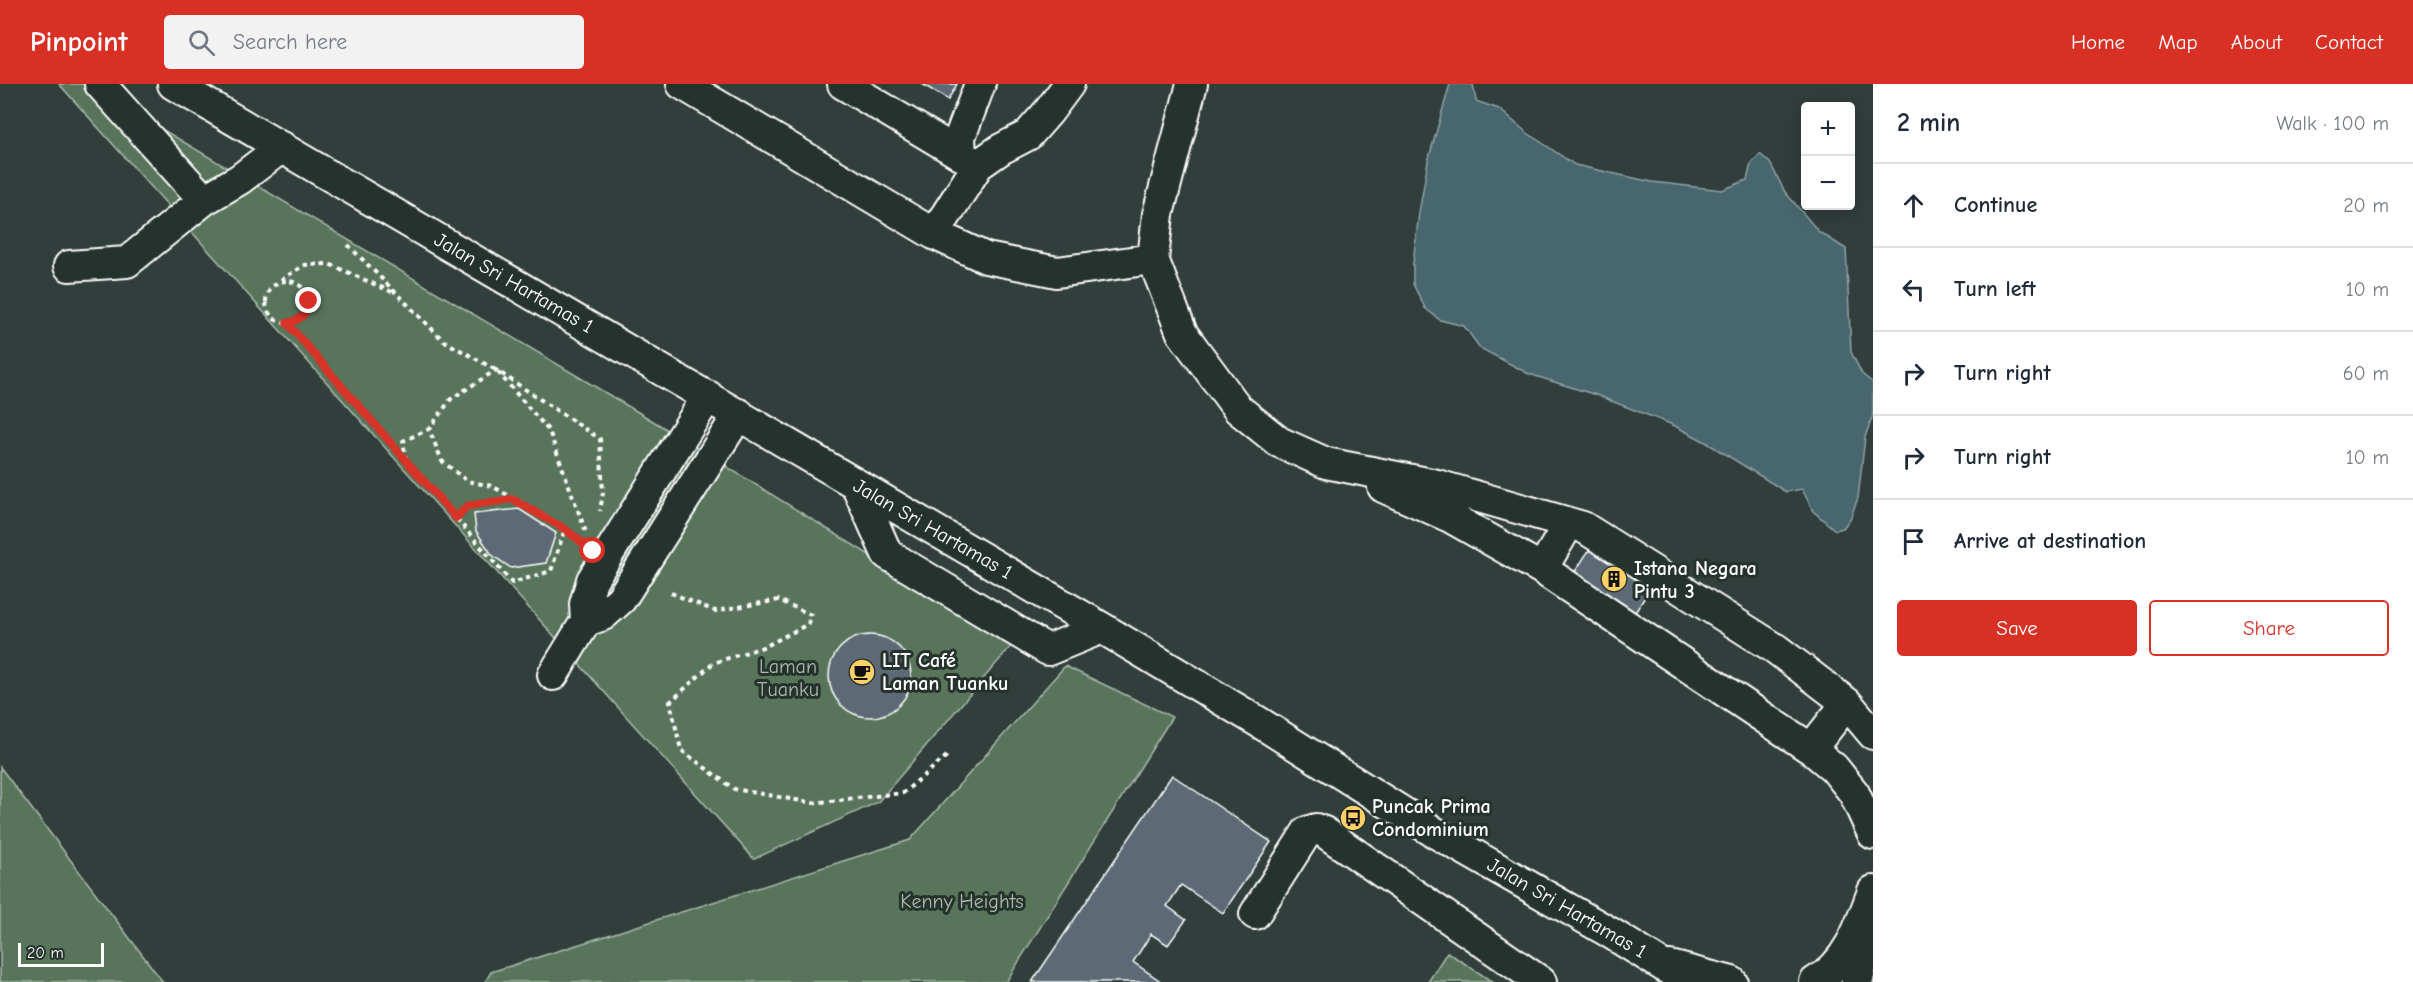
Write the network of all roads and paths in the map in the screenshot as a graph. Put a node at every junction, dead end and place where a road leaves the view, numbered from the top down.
1 (100, 84) edge
2 (173, 84) edge
3 (682, 84) edge
4 (843, 84) edge
5 (980, 84) edge
6 (1069, 84) edge
7 (1192, 84) edge
8 (282, 147) junction
9 (969, 160) junction
10 (204, 200) junction
11 (934, 234) junction
12 (348, 245) dead end
13 (1153, 259) junction
14 (69, 266) dead end
15 (278, 283) junction
16 (396, 293) junction
17 (287, 323) junction
18 (496, 370) junction
19 (708, 396) junction
20 (739, 414) junction
21 (429, 429) junction
22 (406, 461) junction
23 (1340, 467) junction
24 (856, 484) junction
25 (512, 499) junction
26 (599, 516) dead end
27 (456, 518) junction
28 (1569, 523) junction
29 (565, 529) junction
30 (590, 541) dead end
31 (584, 544) dead end
32 (1542, 569) junction
33 (671, 593) dead end
34 (586, 621) junction
35 (1102, 628) junction
36 (553, 675) dead end
37 (1847, 703) junction
38 (1873, 734) edge
39 (1811, 749) junction
40 (948, 755) dead end
41 (1873, 834) edge
42 (1873, 891) edge
43 (1255, 914) dead end
44 (1873, 927) edge
45 (1668, 973) edge
46 (1541, 982) edge
47 (1689, 982) edge
48 (1732, 982) edge
49 (1815, 982) edge
50 (1857, 982) edge

1 - 10 street
2 - 8 street, Jalan Sri Hartamas 1
3 - 11 street
4 - 9 street
5 - 9 street
6 - 9 street
7 - 13 street
8 - 10 street
8 - 19 street, Jalan Sri Hartamas 1
9 - 11 street
10 - 14 street
11 - 13 street
12 - 16 path
13 - 23 street
15 - 16 path
15 - 17 path
15 - 17 path
16 - 18 path
17 - 22 path
18 - 21 path
18 - 26 path
18 - 30 path
19 - 20 street, Jalan Sri Hartamas 1
19 - 34 street
20 - 24 street, Jalan Sri Hartamas 1
20 - 34 street
21 - 22 path
21 - 25 path
22 - 27 path
23 - 28 street
23 - 32 street
24 - 35 street, Jalan Sri Hartamas 1
24 - 35 street
25 - 27 path
25 - 29 path
27 - 29 path
28 - 32 street
28 - 37 street
29 - 31 path
32 - 39 street
33 - 40 path
34 - 36 street
35 - 45 street, Jalan Sri Hartamas 1
37 - 38 street
37 - 39 street
39 - 41 street
42 - 49 street
43 - 46 street
44 - 50 street
45 - 47 street, Jalan Sri Hartamas 1
45 - 48 street

